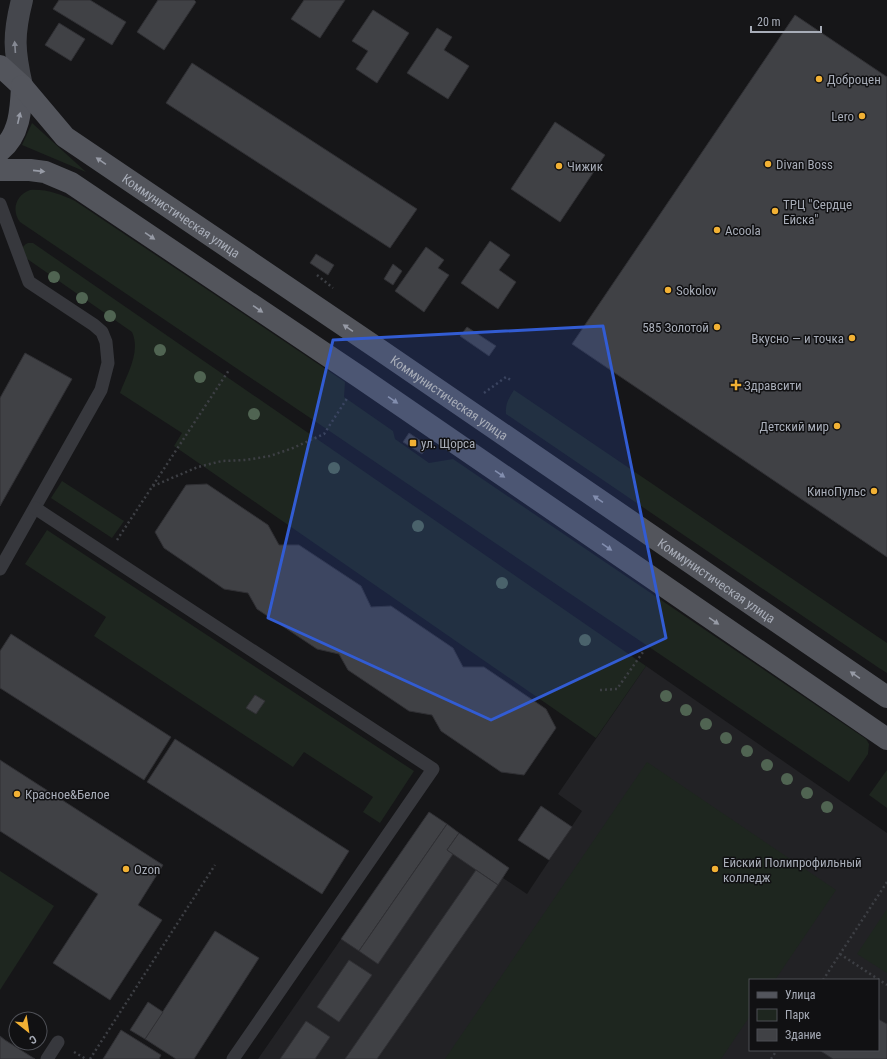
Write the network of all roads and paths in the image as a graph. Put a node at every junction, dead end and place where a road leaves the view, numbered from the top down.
1 (22, 0) edge
2 (0, 66) edge
3 (22, 86) junction
4 (0, 151) edge
5 (0, 170) edge
6 (0, 204) edge
7 (229, 370) dead end
8 (512, 381) dead end
9 (349, 395) dead end
10 (480, 396) dead end
11 (153, 486) junction
12 (34, 508) junction
13 (107, 555) junction
14 (0, 569) edge
15 (643, 652) dead end
16 (600, 690) dead end
17 (887, 697) edge
18 (887, 739) edge
19 (215, 865) dead end
20 (887, 882) edge
21 (840, 954) junction
22 (824, 979) edge
23 (878, 979) edge
24 (58, 1042) dead end
25 (47, 1059) edge
26 (90, 1059) edge
27 (233, 1059) edge

3 -> 1 main road
2 - 3 main road, Коммунистическая улица
4 -> 3 main road
17 -> 3 main road, Коммунистическая улица
5 -> 18 main road
6 - 12 lane
7 - 11 path
8 - 10 path
9 - 11 path
11 - 13 path
12 - 13 lane
12 - 14 lane
13 - 27 lane
15 - 16 path
19 - 26 path
20 - 21 path
21 - 22 path
21 - 23 path
24 - 25 lane

